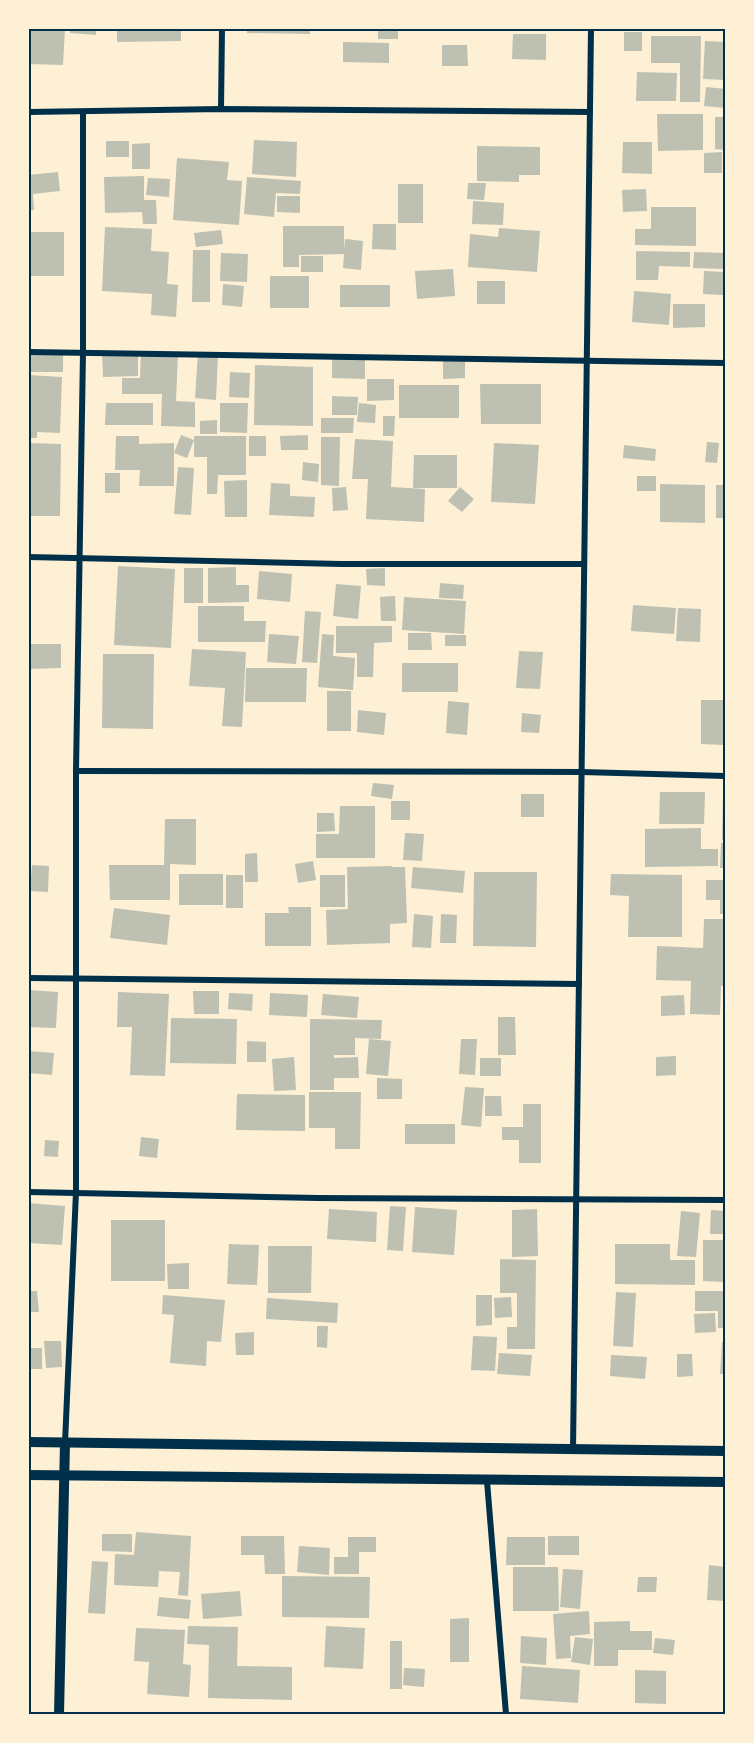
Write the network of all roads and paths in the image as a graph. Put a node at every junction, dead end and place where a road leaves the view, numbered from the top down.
1 (222, 28) edge
2 (591, 28) edge
3 (221, 109) junction
4 (590, 111) junction
5 (28, 112) edge
6 (83, 112) junction
7 (28, 352) edge
8 (83, 353) junction
9 (587, 362) junction
10 (726, 363) edge
11 (28, 557) edge
12 (80, 557) junction
13 (584, 564) junction
14 (76, 771) junction
15 (582, 772) junction
16 (726, 776) edge
17 (28, 978) edge
18 (76, 979) junction
19 (579, 984) junction
20 (28, 1192) edge
21 (76, 1192) junction
22 (576, 1198) junction
23 (726, 1200) edge
24 (28, 1442) edge
25 (65, 1443) junction
26 (573, 1450) junction
27 (726, 1451) edge
28 (28, 1475) edge
29 (65, 1476) junction
30 (487, 1481) junction
31 (726, 1482) edge
32 (59, 1714) edge
33 (506, 1714) edge

1 - 3 street
2 - 4 street
3 - 4 street
3 - 6 street
4 - 9 street
5 - 6 street
6 - 8 street
7 - 8 street
8 - 9 street
8 - 12 street
9 - 10 street
9 - 13 street
11 - 12 street
12 - 13 street
12 - 14 street
13 - 15 street
14 - 15 street
14 - 18 street
15 - 16 street
15 - 19 street
17 - 18 street
18 - 19 street
18 - 21 street
19 - 22 street
20 - 21 street
21 - 22 street
21 - 25 street
22 - 23 street
22 - 26 street
24 - 25 street
25 - 26 street
25 - 29 street
26 - 27 street
28 - 29 street
29 - 30 street
29 - 32 street
30 - 31 street
30 - 33 street

